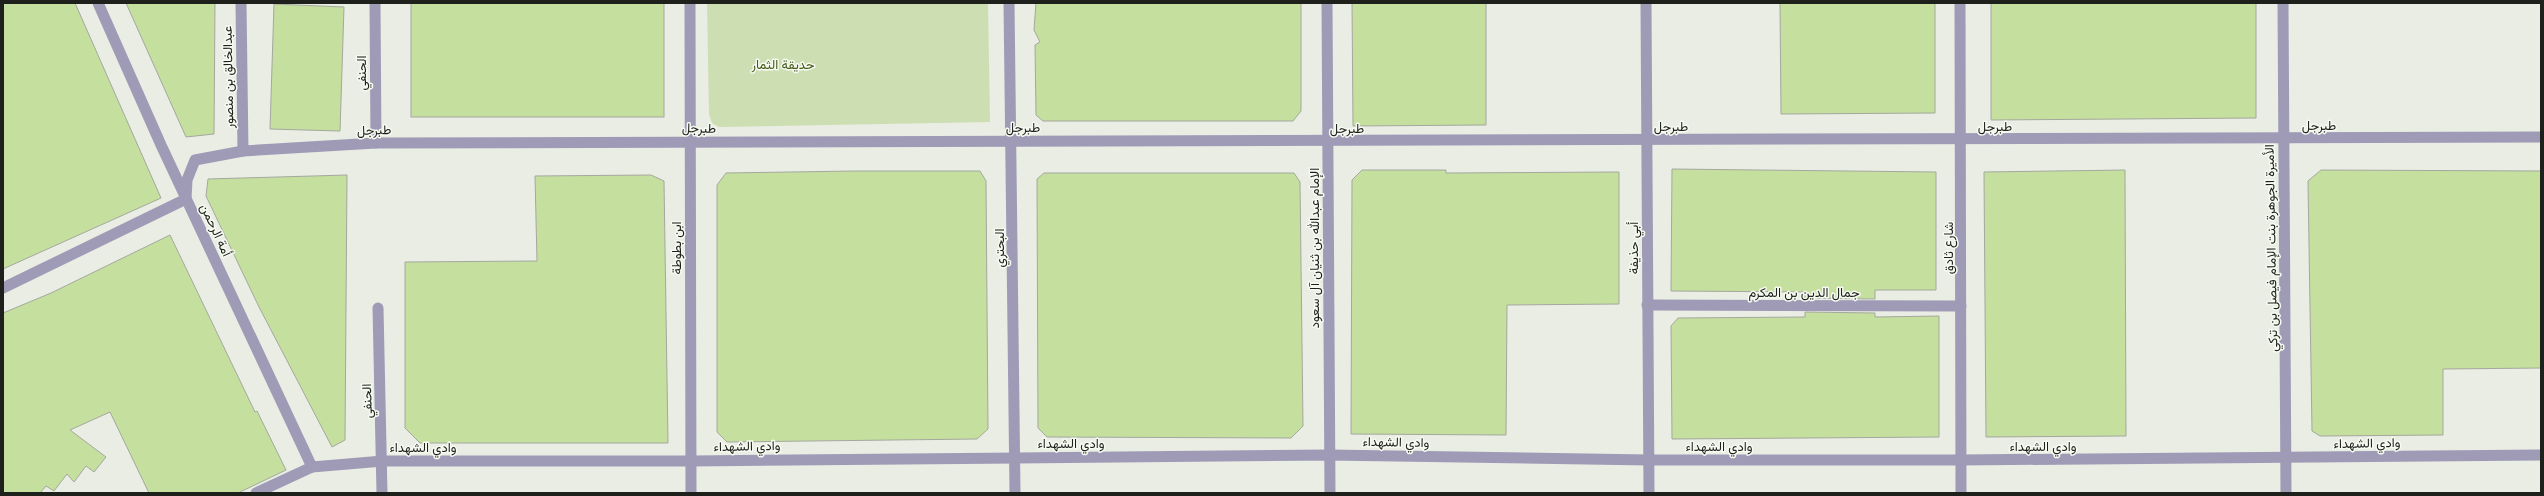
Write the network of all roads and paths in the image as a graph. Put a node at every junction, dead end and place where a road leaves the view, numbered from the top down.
1 (98, 3) edge
2 (241, 3) edge
3 (375, 3) edge
4 (690, 3) edge
5 (1009, 3) edge
6 (1327, 3) edge
7 (1646, 3) edge
8 (1960, 3) edge
9 (2283, 3) edge
10 (2541, 137) edge
11 (2283, 139) junction
12 (1646, 140) junction
13 (1962, 140) junction
14 (689, 141) junction
15 (1012, 141) junction
16 (1328, 142) junction
17 (376, 143) junction
18 (243, 151) junction
19 (186, 199) junction
20 (3, 288) edge
21 (1647, 305) junction
22 (1961, 306) junction
23 (378, 308) dead end
24 (1330, 455) junction
25 (2541, 455) edge
26 (1015, 458) junction
27 (2287, 459) junction
28 (1649, 460) junction
29 (1960, 460) junction
30 (382, 461) junction
31 (691, 461) junction
32 (312, 467) junction
33 (256, 493) edge
34 (382, 493) edge
35 (691, 493) edge
36 (1015, 493) edge
37 (1330, 493) edge
38 (1649, 493) edge
39 (1961, 493) edge
40 (2286, 493) edge

1 - 19 street, أمة الرحمن
2 - 18 street, عبدالخالق بن منصور
3 - 17 street, الحنفي
4 - 14 street, ابن بطوطة
5 - 15 street, البحتري
6 - 16 street, الإمام عبدالله بن ثنيان آل سعود
7 - 12 street, أبي حذيفة
8 - 13 street, شارع ثادق
9 - 11 street, الأميرة الجوهرة بنت الإمام فيصل بن تركي
10 - 11 street, طبرجل
11 - 13 street, طبرجل
11 - 27 street, الأميرة الجوهرة بنت الإمام فيصل بن تركي
12 - 13 street, طبرجل
12 - 16 street, طبرجل
12 - 21 street, أبي حذيفة
13 - 22 street, شارع ثادق
14 - 15 street, طبرجل
14 - 17 street, طبرجل
14 - 31 street, ابن بطوطة
15 - 16 street, طبرجل
15 - 26 street, البحتري
16 - 24 street, الإمام عبدالله بن ثنيان آل سعود
17 - 18 street, طبرجل
18 - 19 street, طبرجل
19 - 20 street
19 - 32 street, أمة الرحمن
21 - 22 street, جمال الدين بن المكرم
21 - 28 street, أبي حذيفة
22 - 29 street, شارع ثادق
23 - 30 street, الحنفي
24 - 26 street, وادي الشهداء
24 - 28 street, وادي الشهداء
24 - 37 street, الإمام عبدالله بن ثنيان آل سعود
25 - 27 street, وادي الشهداء
26 - 31 street, وادي الشهداء
26 - 36 street, البحتري
27 - 29 street, وادي الشهداء
27 - 40 street, الأميرة الجوهرة بنت الإمام فيصل بن تركي
28 - 29 street, وادي الشهداء
28 - 38 street, أبي حذيفة
29 - 39 street, شارع ثادق
30 - 31 street, وادي الشهداء
30 - 32 street, وادي الشهداء
30 - 34 street, الحنفي
31 - 35 street, ابن بطوطة
32 - 33 street, وادي الشهداء

